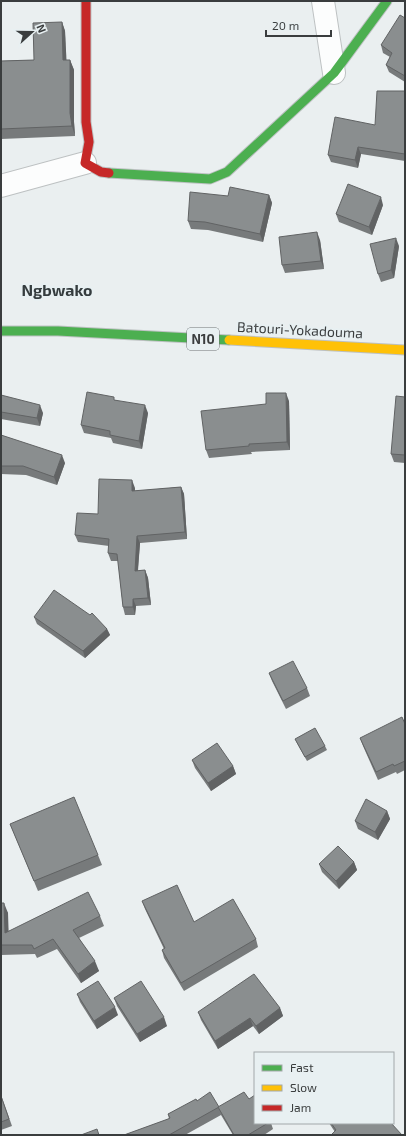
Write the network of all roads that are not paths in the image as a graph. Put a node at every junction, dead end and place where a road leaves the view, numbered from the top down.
1 (86, 1) edge
2 (323, 1) edge
3 (387, 1) edge
4 (334, 73) junction
5 (85, 163) junction
6 (1, 186) edge
7 (1, 331) edge
8 (405, 350) edge

1 - 5 main road
2 - 4 street
3 - 4 main road
4 - 5 main road
5 - 6 street
7 - 8 main road, Batouri-Yokadouma / N10

